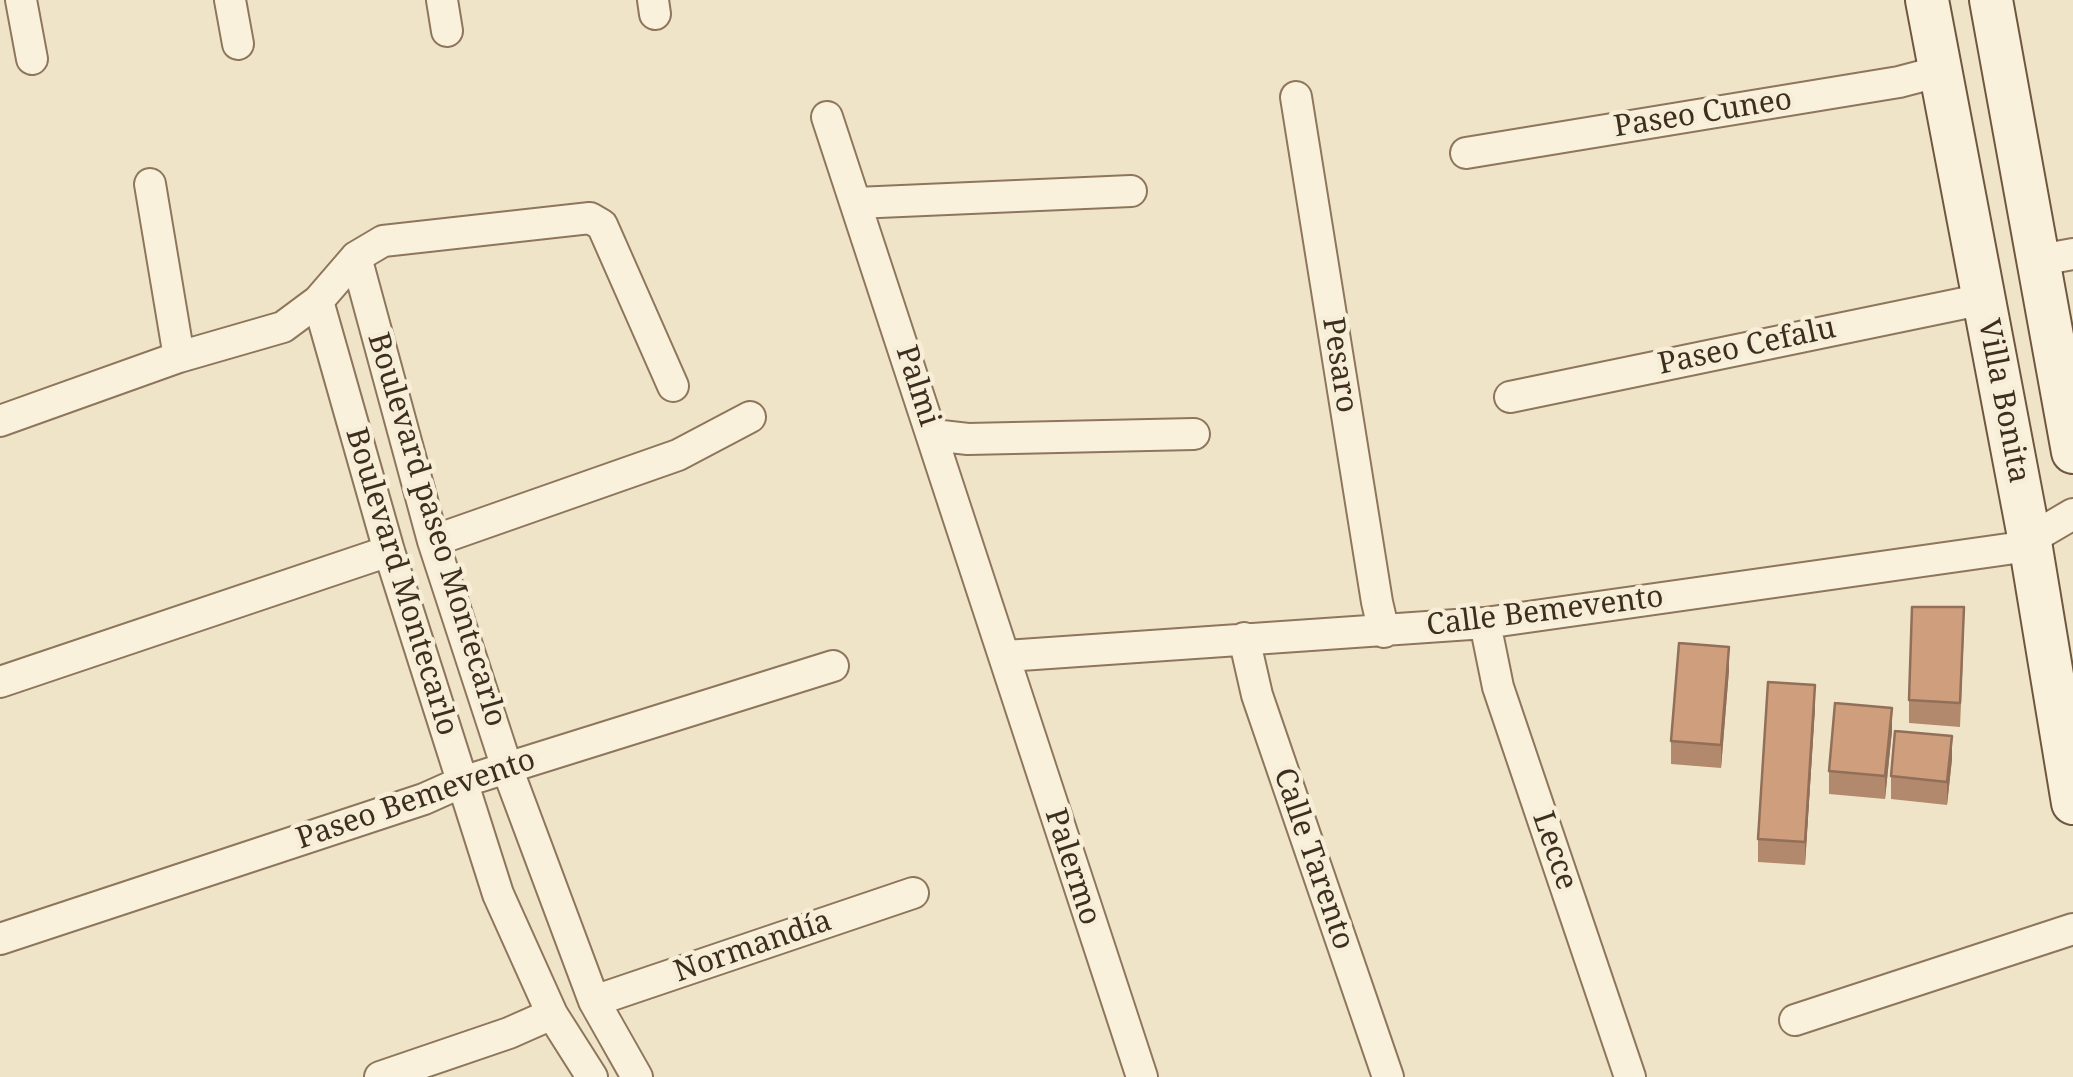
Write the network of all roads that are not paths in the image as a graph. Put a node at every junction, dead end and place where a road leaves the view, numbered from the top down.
1 (21, 0) edge
2 (230, 0) edge
3 (442, 0) edge
4 (1927, 0) edge
5 (1991, 0) edge
6 (448, 31) dead end
7 (238, 44) dead end
8 (32, 58) dead end
9 (1940, 71) junction
10 (1296, 98) dead end
11 (827, 116) dead end
12 (1466, 153) dead end
13 (150, 184) dead end
14 (1131, 191) dead end
15 (856, 204) junction
16 (356, 257) junction
17 (2056, 257) edge
18 (1984, 299) junction
19 (318, 301) junction
20 (178, 357) junction
21 (673, 386) dead end
22 (1510, 398) dead end
23 (750, 417) dead end
24 (0, 421) edge
25 (1194, 434) dead end
26 (934, 435) junction
27 (2073, 452) edge
28 (2073, 514) edge
29 (433, 541) junction
30 (2030, 542) junction
31 (389, 551) junction
32 (1485, 623) junction
33 (1384, 632) junction
34 (1244, 638) junction
35 (1006, 656) junction
36 (833, 666) dead end
37 (0, 682) edge
38 (507, 768) junction
39 (462, 782) junction
40 (2073, 803) edge
41 (913, 893) dead end
42 (2066, 932) edge
43 (0, 939) edge
44 (594, 1002) junction
45 (552, 1014) junction
46 (1795, 1020) dead end
47 (380, 1077) edge
48 (592, 1077) edge
49 (637, 1077) edge
50 (1142, 1077) edge
51 (1388, 1077) edge
52 (1630, 1077) edge

1 - 8 street
2 - 7 street
3 - 6 street
4 - 9 street, Villa Bonita
5 - 17 street, Villa Bonita
9 - 12 street, Paseo Cuneo
9 - 18 street, Villa Bonita
10 - 33 street, Pesaro
11 - 15 street, Palmi
13 - 20 street
14 - 15 street
15 - 26 street, Palmi
16 - 19 street
16 - 21 street
16 - 29 street, Boulevard paseo Montecarlo
17 - 27 street, Villa Bonita
18 - 22 street, Paseo Cefalu
18 - 30 street, Villa Bonita
19 - 20 street
19 - 31 street, Boulevard Montecarlo
20 - 24 street
23 - 29 street
25 - 26 street
26 - 35 street, Palmi
28 - 30 street, Calle Bemevento
29 - 38 street, Boulevard paseo Montecarlo
30 - 32 street, Calle Bemevento
30 - 40 street, Villa Bonita
31 - 37 street
31 - 39 street, Boulevard Montecarlo
32 - 33 street, Calle Bemevento
32 - 52 street, Lecce
33 - 34 street, Calle Bemevento
34 - 35 street, Calle Bemevento
34 - 51 street, Calle Tarento
35 - 50 street, Palermo
36 - 38 street, Paseo Bemevento
38 - 39 street, Paseo Bemevento
38 - 44 street, Boulevard paseo Montecarlo
39 - 43 street, Paseo Bemevento
39 - 45 street, Boulevard Montecarlo
41 - 44 street, Normandía
42 - 46 street
44 - 49 street, Boulevard paseo Montecarlo
45 - 47 street
45 - 48 street, Boulevard Montecarlo

